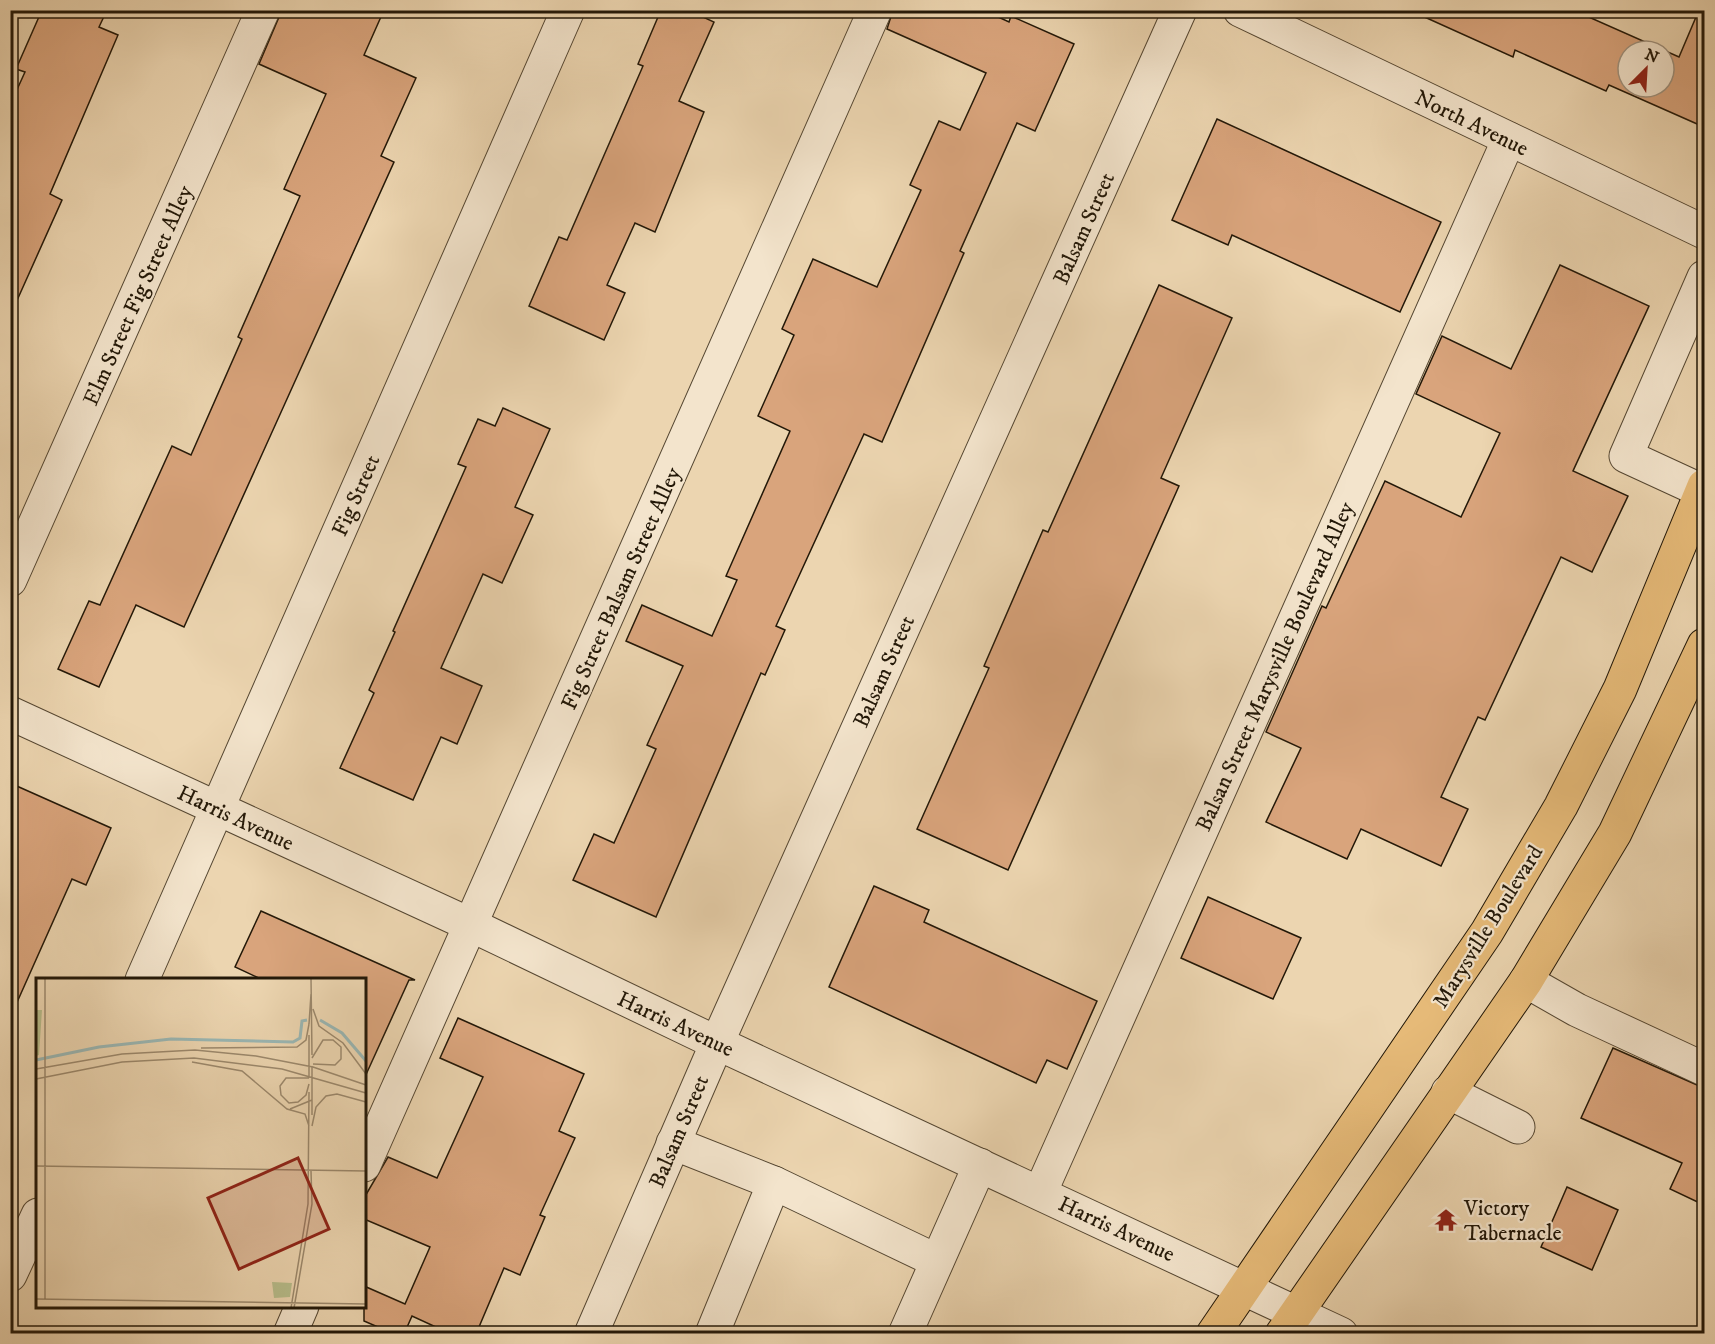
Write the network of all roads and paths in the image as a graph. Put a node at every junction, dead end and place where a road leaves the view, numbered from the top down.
1 (263, 10) edge
2 (568, 10) edge
3 (875, 10) edge
4 (1180, 10) edge
5 (1240, 10) edge
6 (1509, 139) junction
7 (1704, 232) edge
8 (1704, 277) edge
9 (1703, 489) edge
10 (10, 580) edge
11 (1704, 645) edge
12 (10, 713) edge
13 (218, 808) junction
14 (471, 925) junction
15 (143, 978) edge
16 (1526, 981) junction
17 (717, 1043) junction
18 (1704, 1069) edge
19 (1448, 1092) junction
20 (1518, 1127) dead end
21 (673, 1143) junction
22 (366, 1161) edge
23 (980, 1165) junction
24 (774, 1183) junction
25 (1040, 1193) junction
26 (36, 1219) edge
27 (937, 1261) junction
28 (10, 1275) edge
29 (1245, 1287) junction
30 (301, 1308) edge
31 (1289, 1322) edge
32 (290, 1334) edge
33 (591, 1334) edge
34 (712, 1334) edge
35 (905, 1334) edge
36 (1213, 1334) edge
37 (1341, 1334) edge

1 - 10 street, Elm Street Fig Street Alley
2 - 13 street, Fig Street
3 - 14 street, Fig Street Balsam Street Alley
4 - 17 street, Balsam Street
5 - 6 street, North Avenue
6 - 7 street, North Avenue
6 - 25 street, Balsan Street Marysville Boulevard Alley
8 - 9 street
9 - 29 main road, Marysville Boulevard
11 - 16 main road
12 - 13 street, Harris Avenue
13 - 14 street, Harris Avenue
13 - 15 street, Fig Street
14 - 17 street, Harris Avenue
14 - 22 street, Fig Street Balsam Street Alley
16 - 18 street
16 - 19 main road
17 - 21 street, Balsam Street
17 - 23 street, Harris Avenue
19 - 20 street
19 - 31 main road
21 - 24 street
21 - 33 street, Balsam Street
23 - 25 street, Harris Avenue
23 - 27 street
24 - 27 street
24 - 34 street
25 - 29 street, Harris Avenue
26 - 28 street
27 - 35 street
29 - 31 street, Harris Avenue
29 - 36 main road, Marysville Boulevard
30 - 32 street
31 - 37 street, Harris Avenue

